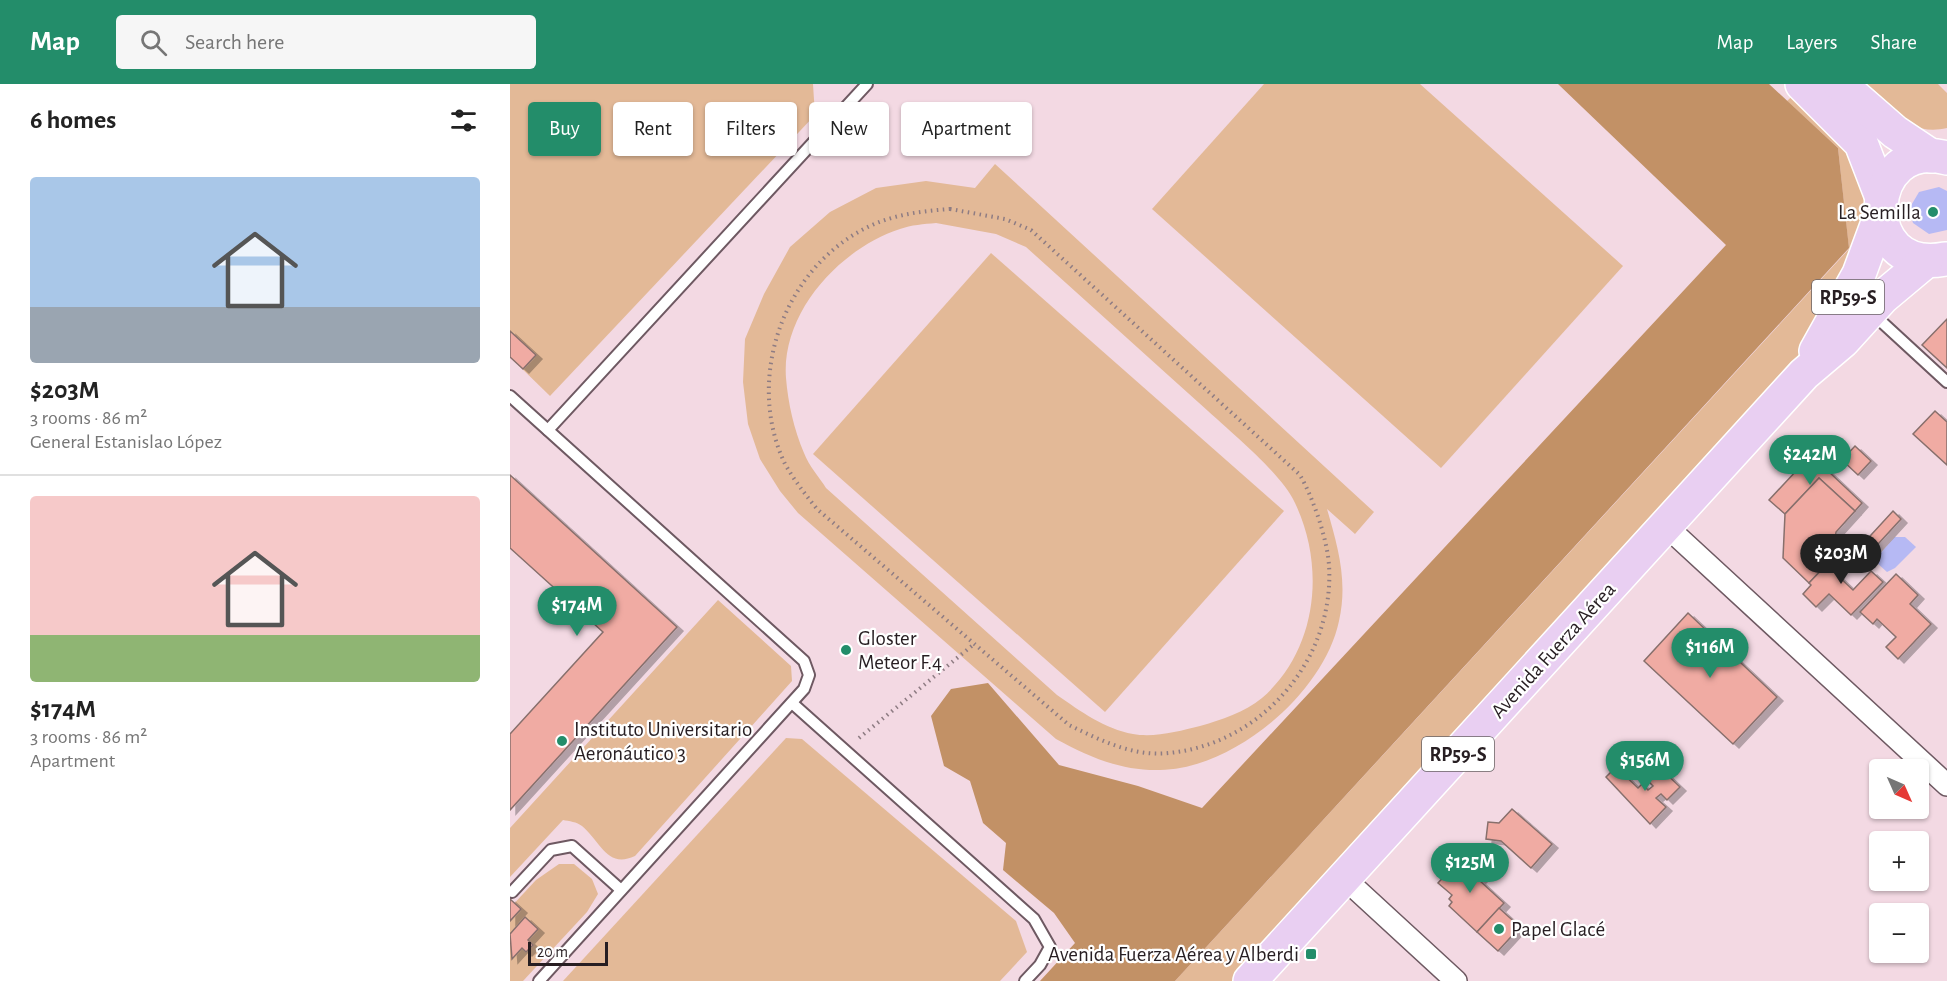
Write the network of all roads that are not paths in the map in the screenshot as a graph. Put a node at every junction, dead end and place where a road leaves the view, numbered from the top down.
1 (867, 84) edge
2 (1802, 84) edge
3 (1840, 84) edge
4 (1941, 155) edge
5 (1880, 206) junction
6 (1937, 260) edge
7 (1870, 312) junction
8 (1806, 372) junction
9 (1947, 382) edge
10 (510, 396) edge
11 (548, 430) junction
12 (1666, 526) junction
13 (792, 702) junction
14 (1947, 785) edge
15 (1344, 878) junction
16 (621, 890) junction
17 (512, 892) dead end
18 (539, 981) edge
19 (1025, 981) edge
20 (1250, 981) edge
21 (1456, 981) edge

1 - 11 lane
2 - 5 main road
3 - 4 main road
4 - 5 main road, Avenida Fuerza Aérea
5 - 6 main road, Avenida Fuerza Aérea
5 - 8 main road, Avenida Fuerza Aérea / RP59-S
6 - 7 main road, Avenida Fuerza Aérea / RP59-S
7 - 8 main road, Avenida Fuerza Aérea / RP59-S
7 - 9 lane
8 - 12 main road, Avenida Fuerza Aérea / RP59-S
10 - 11 lane
11 - 13 lane
12 - 14 street
12 - 15 main road, Avenida Fuerza Aérea / RP59-S
13 - 16 lane
13 - 19 lane
15 - 20 main road, Avenida Fuerza Aérea / RP59-S
15 - 21 street
16 - 17 lane
16 - 18 lane

